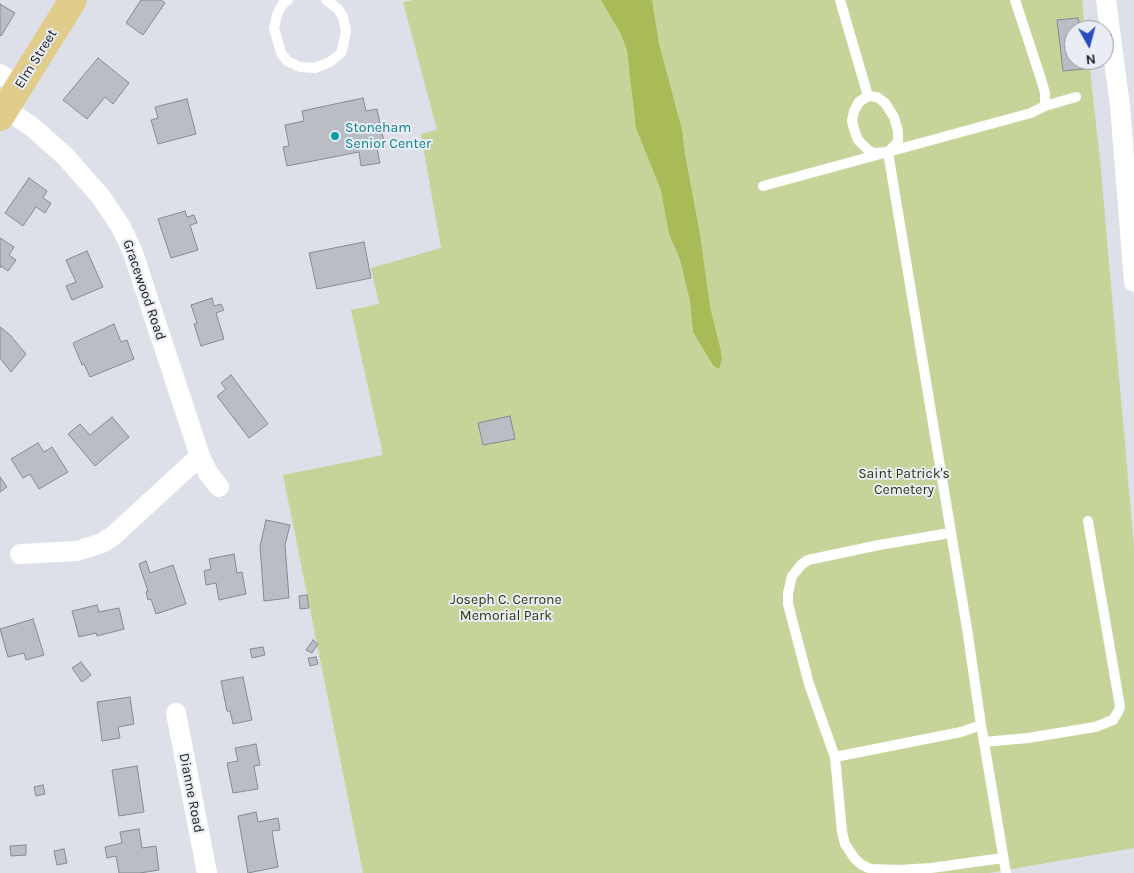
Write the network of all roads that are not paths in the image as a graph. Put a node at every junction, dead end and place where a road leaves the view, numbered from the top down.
1 (73, 0) edge
2 (288, 0) edge
3 (326, 0) edge
4 (840, 0) edge
5 (1015, 0) edge
6 (1106, 0) edge
7 (10, 80) edge
8 (868, 96) junction
9 (1076, 97) dead end
10 (1127, 105) edge
11 (1045, 106) junction
12 (3, 113) edge
13 (888, 152) junction
14 (763, 186) dead end
15 (1134, 282) edge
16 (200, 456) junction
17 (219, 486) dead end
18 (1088, 521) dead end
19 (950, 533) junction
20 (20, 554) dead end
21 (176, 713) dead end
22 (981, 725) junction
23 (984, 742) junction
24 (835, 757) junction
25 (1003, 858) junction
26 (207, 873) edge
27 (1006, 873) edge

1 - 7 main road, Elm Street
2 - 3 lane
4 - 8 lane
5 - 11 lane
6 - 10 street
7 - 12 main road, Elm Street
8 - 13 lane
8 - 13 lane
9 - 11 lane
10 - 15 street
11 - 13 lane
12 - 16 street, Gracewood Road
13 - 14 lane
13 - 19 lane
16 - 17 street, Gracewood Road
16 - 20 street
18 - 23 lane
19 - 22 lane
19 - 24 lane
21 - 26 street, Dianne Road
22 - 23 lane
22 - 24 lane
23 - 25 lane
24 - 25 lane
25 - 27 lane

